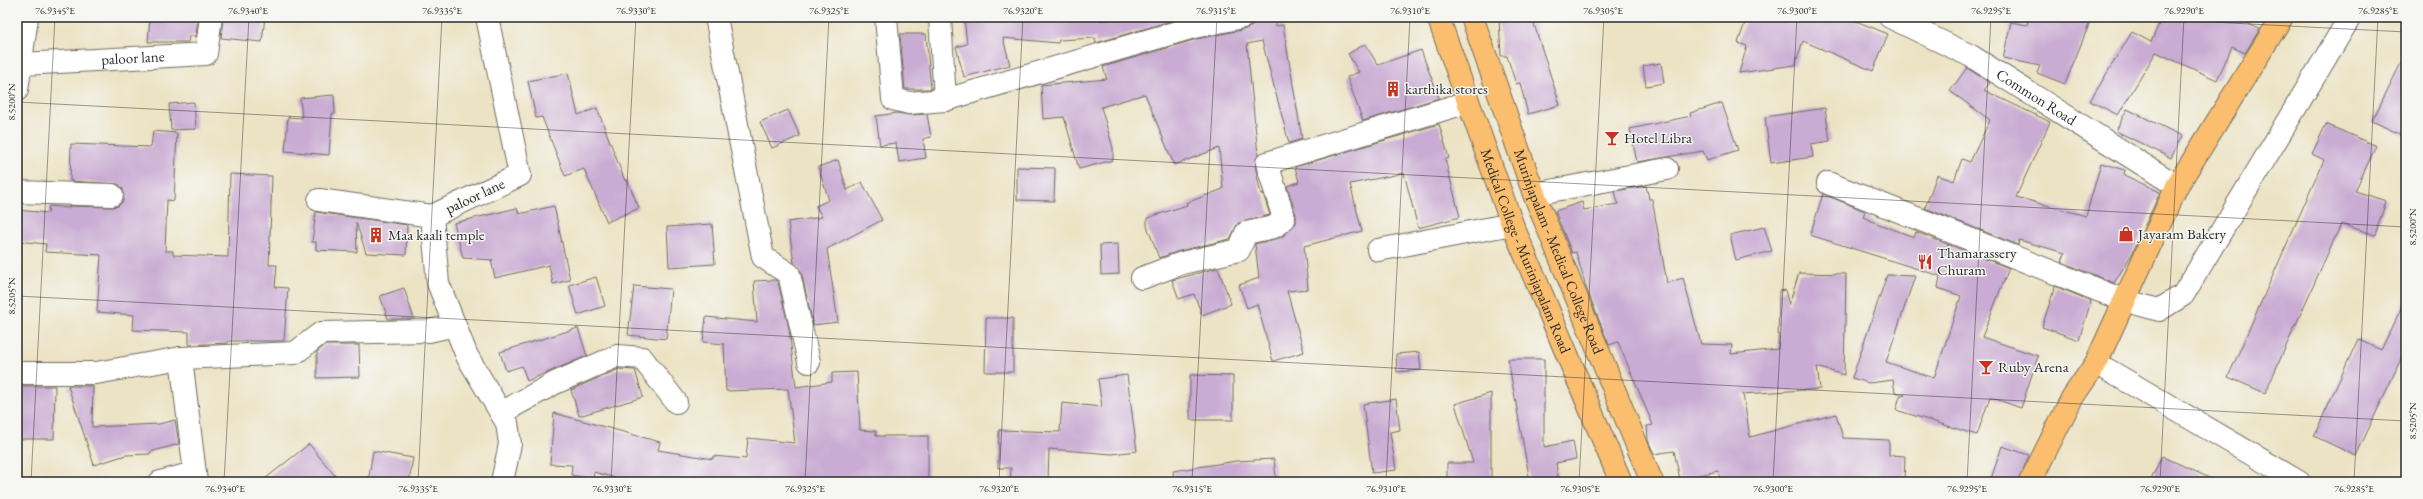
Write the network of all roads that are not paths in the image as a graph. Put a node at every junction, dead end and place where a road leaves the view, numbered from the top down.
1 (27, 17) edge
2 (211, 17) edge
3 (487, 17) edge
4 (716, 17) edge
5 (886, 17) edge
6 (940, 17) edge
7 (1243, 17) edge
8 (1438, 17) edge
9 (1472, 17) edge
10 (1890, 17) edge
11 (2282, 17) edge
12 (2350, 17) edge
13 (22, 64) junction
14 (17, 90) edge
15 (945, 100) junction
16 (1468, 102) junction
17 (1667, 169) dead end
18 (1828, 183) dead end
19 (2177, 186) junction
20 (17, 192) edge
21 (1534, 194) junction
22 (112, 195) dead end
23 (319, 200) dead end
24 (432, 216) junction
25 (1512, 224) junction
26 (1378, 250) dead end
27 (1142, 278) dead end
28 (2123, 300) junction
29 (455, 325) junction
30 (181, 358) junction
31 (809, 362) dead end
32 (2096, 363) junction
33 (17, 373) edge
34 (676, 402) dead end
35 (501, 413) junction
36 (195, 477) edge
37 (160, 482) edge
38 (502, 482) edge
39 (1621, 482) edge
40 (1652, 482) edge
41 (2030, 482) edge
42 (2299, 482) edge

1 - 13 street
2 - 13 street, paloor lane
3 - 24 street, paloor lane
4 - 31 street
5 - 15 street
6 - 15 street
7 - 15 street
8 - 16 main road, Medical College - Murinjapalam Road
9 - 21 main road, Murinjapalam - Medical College Road
10 - 19 street, Common Road
11 - 19 main road
12 - 28 street
13 - 14 street
16 - 25 main road, Medical College - Murinjapalam Road
16 - 27 street
17 - 21 street
18 - 28 street
19 - 28 main road
20 - 22 street
21 - 40 main road, Murinjapalam - Medical College Road
23 - 24 street
24 - 29 street, paloor lane
25 - 26 street
25 - 39 main road, Medical College - Murinjapalam Road
28 - 32 main road
29 - 30 street
29 - 35 street, paloor lane
30 - 33 street
30 - 36 street
32 - 41 main road
32 - 42 street
34 - 35 street
35 - 38 street, paloor lane
36 - 37 street

